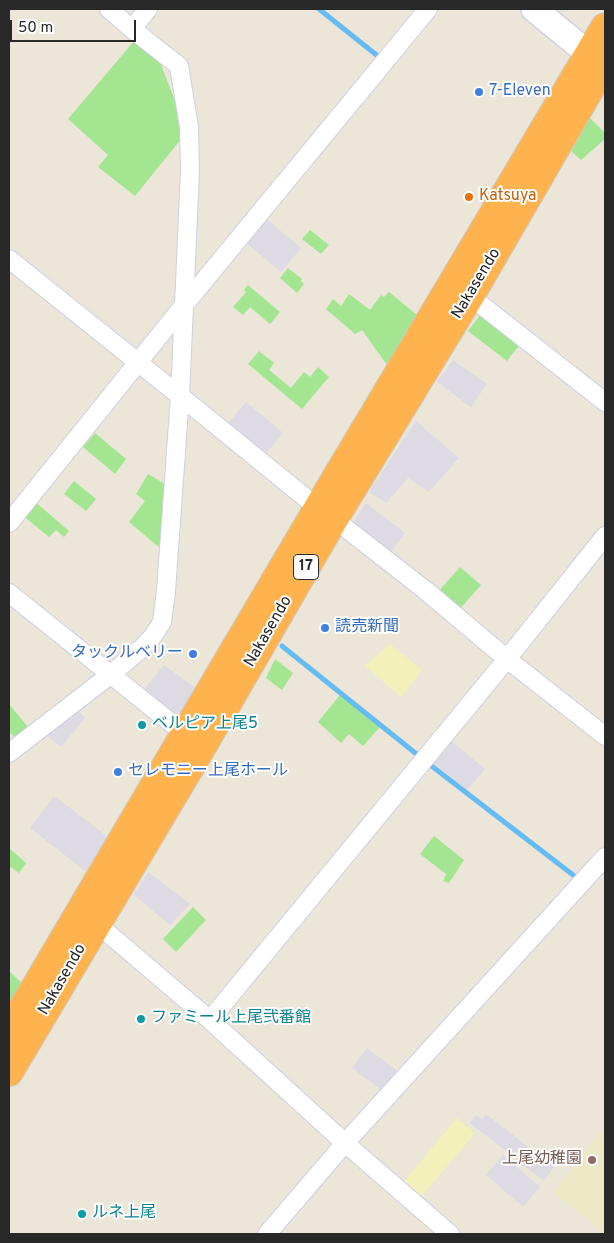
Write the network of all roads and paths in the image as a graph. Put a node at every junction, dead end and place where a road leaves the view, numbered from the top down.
1 (109, 9) edge
2 (148, 9) edge
3 (428, 9) edge
4 (534, 9) edge
5 (605, 27) edge
6 (132, 29) junction
7 (601, 62) edge
8 (9, 259) edge
9 (470, 296) junction
10 (184, 305) junction
11 (138, 363) junction
12 (180, 396) junction
13 (605, 402) edge
14 (326, 514) junction
15 (9, 523) edge
16 (605, 536) edge
17 (9, 593) edge
18 (507, 659) junction
19 (110, 675) junction
20 (186, 734) junction
21 (605, 736) edge
22 (9, 753) edge
23 (605, 857) edge
24 (96, 923) junction
25 (210, 1020) junction
26 (9, 1030) edge
27 (9, 1072) edge
28 (345, 1143) junction
29 (267, 1234) edge
30 (450, 1234) edge

1 - 6 street
2 - 6 street
3 - 10 street
4 - 7 street
5 - 7 highway, Nakasendo / 17
6 - 10 street
7 - 9 highway, Nakasendo / 17
7 - 14 highway, Nakasendo / 17
8 - 11 street
9 - 13 street
9 - 14 highway, Nakasendo / 17
10 - 11 street
10 - 12 street
11 - 12 street
11 - 15 street
12 - 14 street
12 - 19 street
14 - 18 street
14 - 20 highway, Nakasendo / 17
14 - 24 highway, Nakasendo / 17
16 - 18 street
17 - 19 street
18 - 21 street
18 - 25 street
19 - 20 street
19 - 22 street
20 - 26 highway, Nakasendo / 17
23 - 28 street
24 - 25 street
24 - 27 highway, Nakasendo / 17
25 - 28 street
28 - 29 street
28 - 30 street

